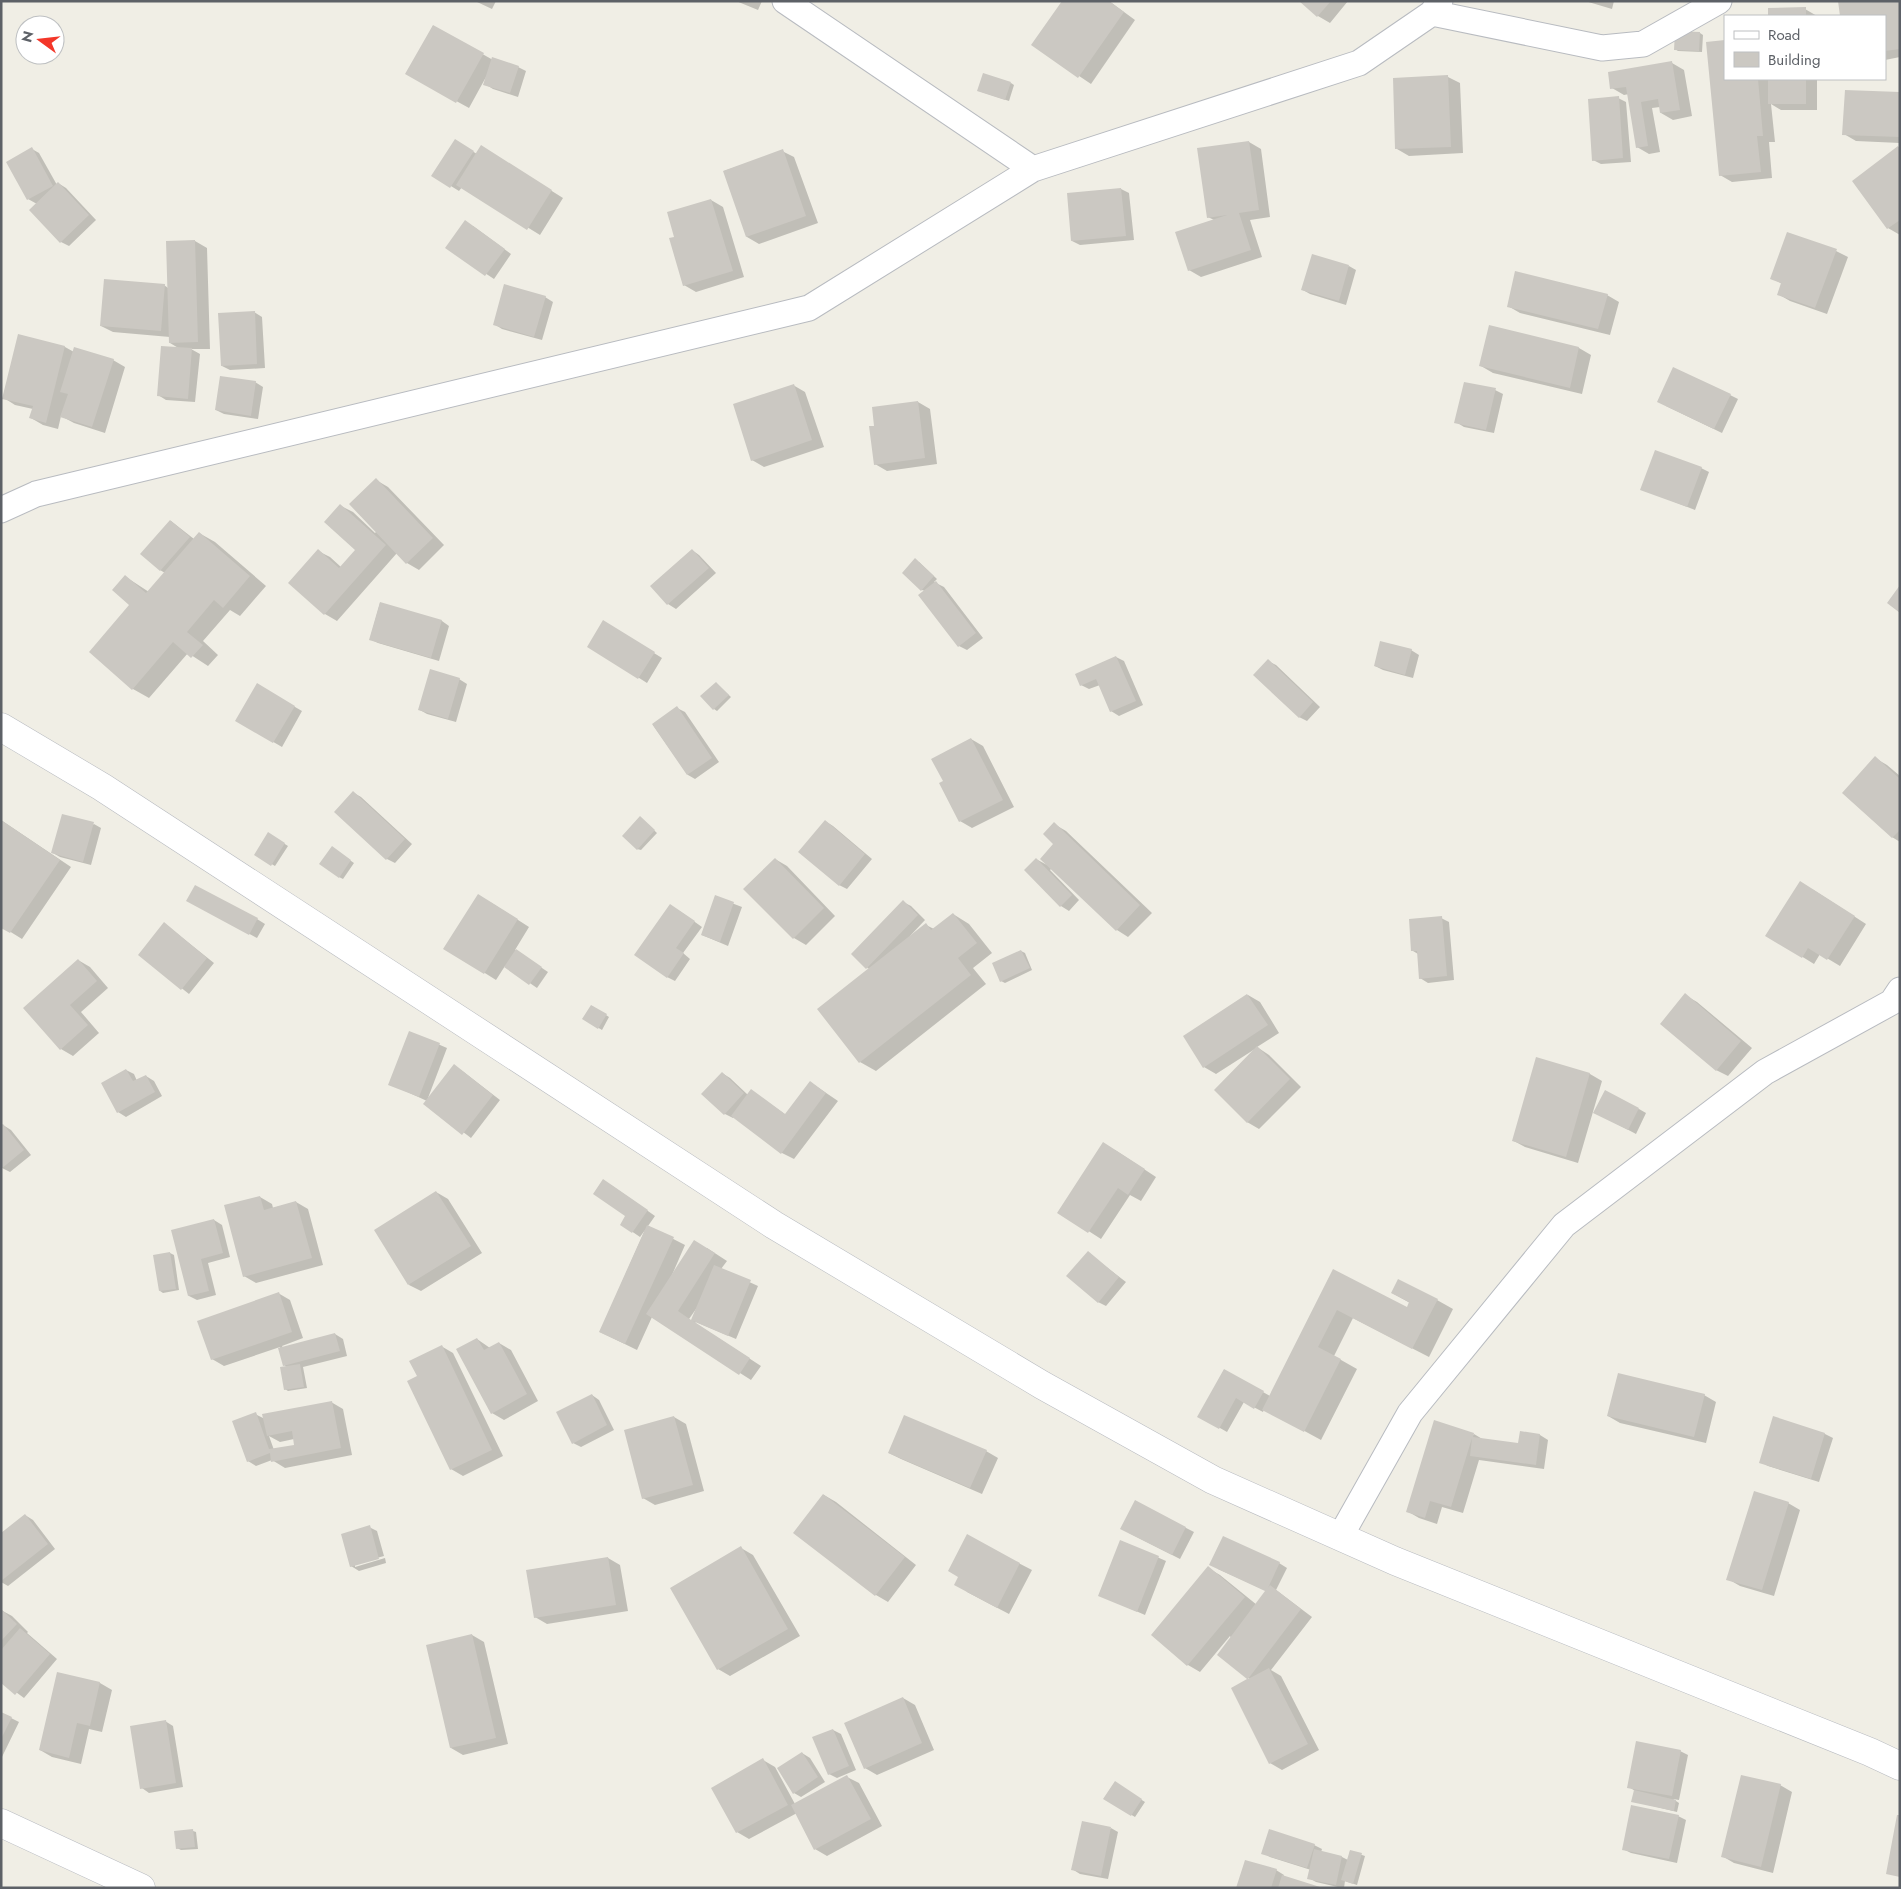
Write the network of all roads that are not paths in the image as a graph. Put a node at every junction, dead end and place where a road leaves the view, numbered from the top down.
1 (785, 1) edge
2 (1719, 1) edge
3 (1436, 7) edge
4 (1033, 169) junction
5 (1, 510) edge
6 (1, 727) edge
7 (1900, 990) edge
8 (1340, 1536) junction
9 (1900, 1766) edge
10 (1, 1823) edge
11 (141, 1888) edge

1 - 4 street
2 - 3 street
3 - 4 street
4 - 5 street
6 - 8 street
7 - 8 street
8 - 9 street
10 - 11 street

